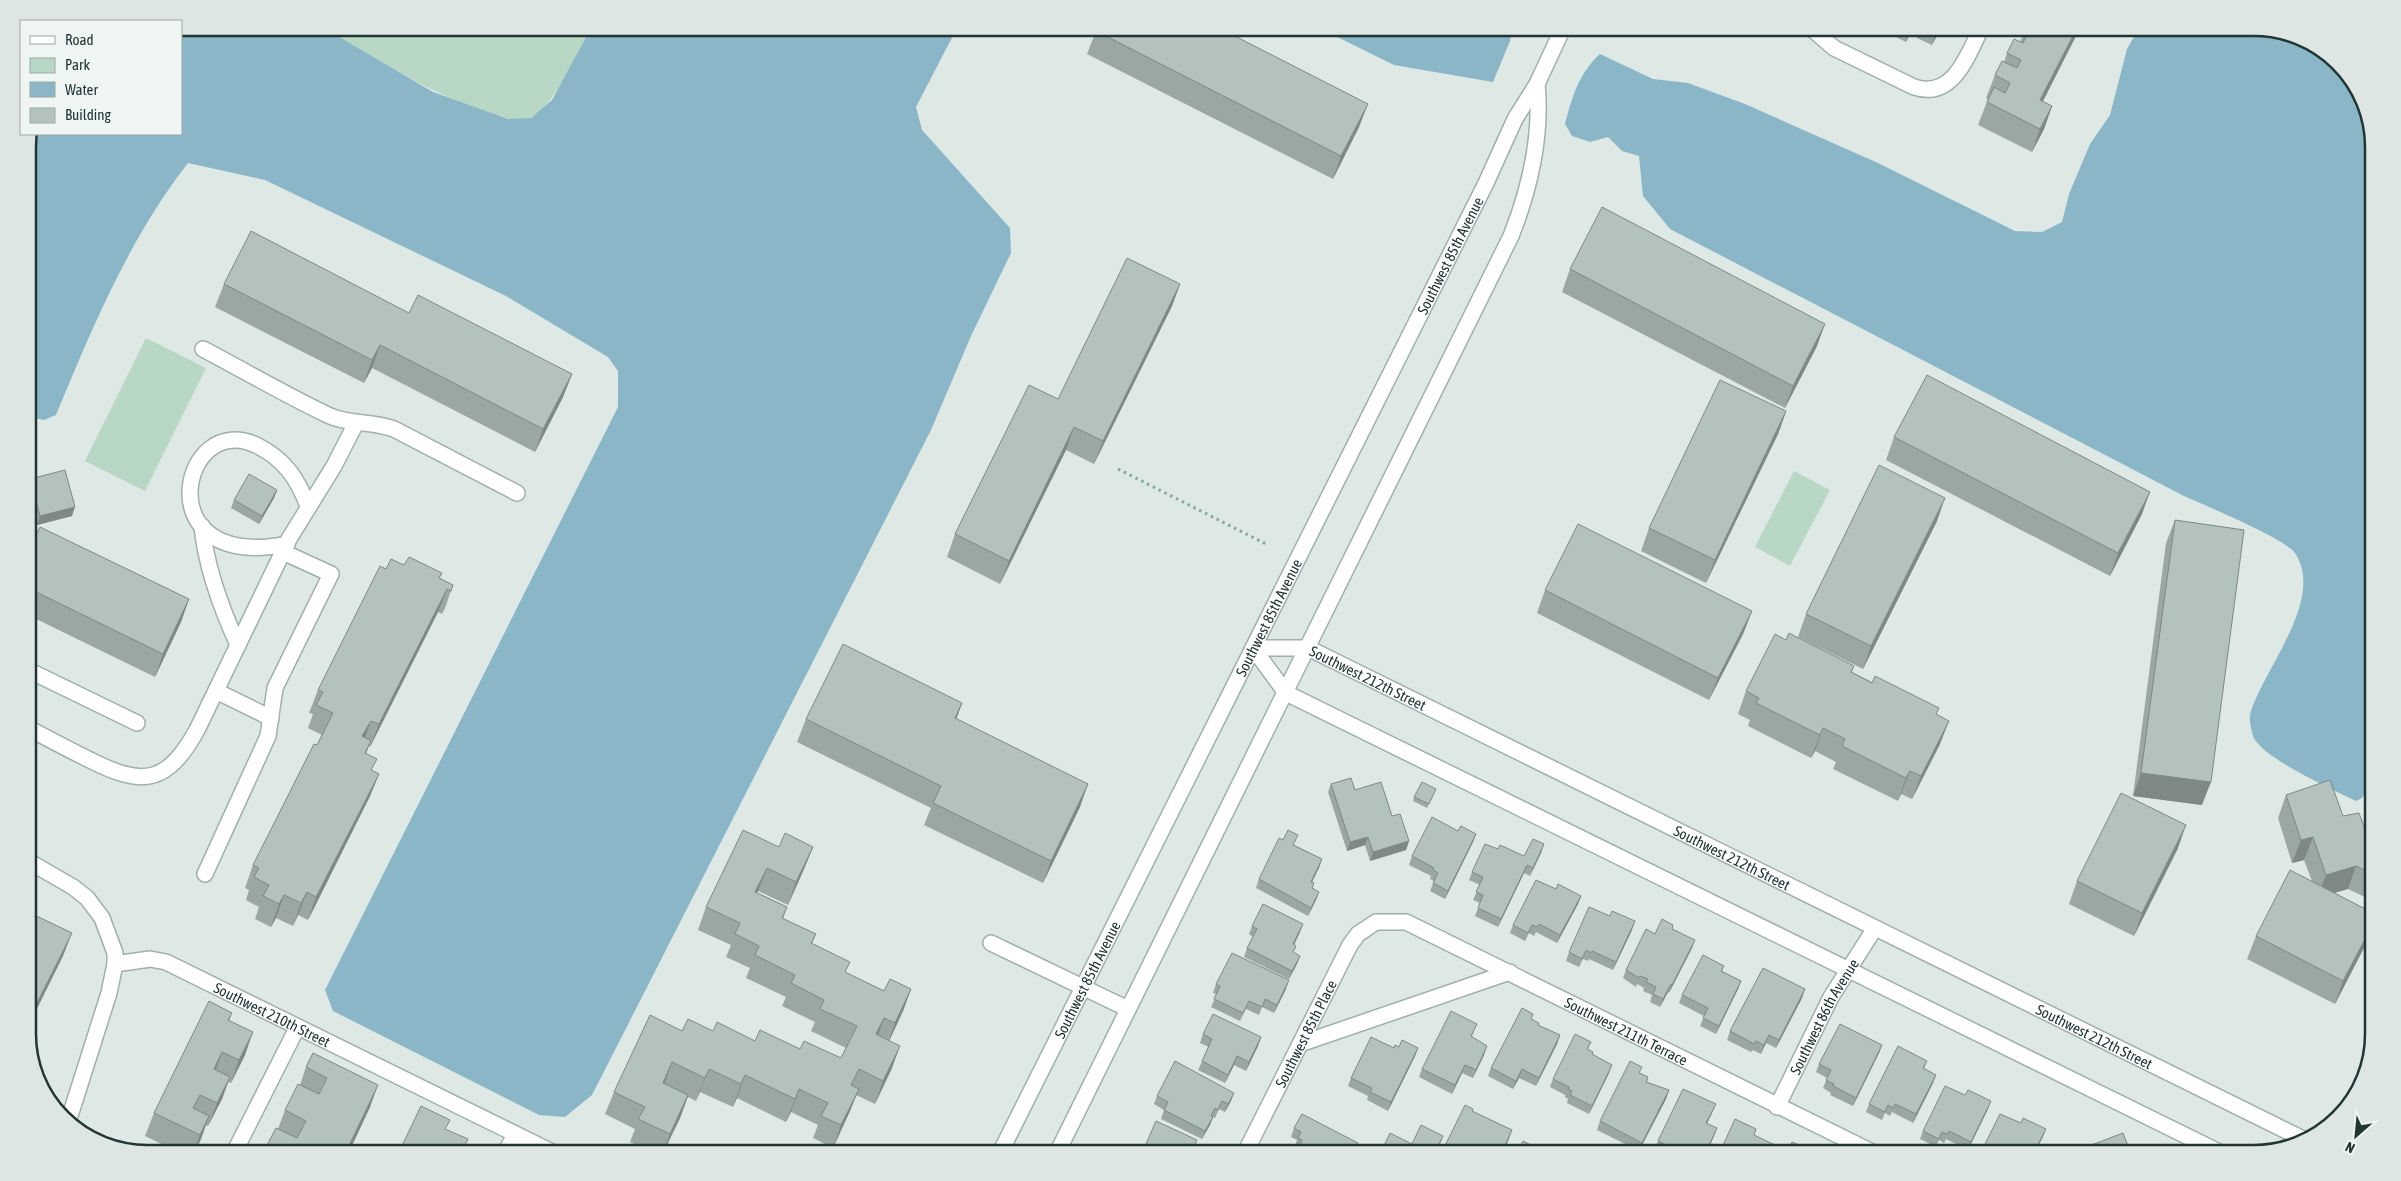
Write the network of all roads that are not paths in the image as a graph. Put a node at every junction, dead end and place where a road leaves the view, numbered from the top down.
1 (1559, 36) edge
2 (1820, 36) edge
3 (1977, 36) edge
4 (1537, 84) junction
5 (203, 349) dead end
6 (356, 423) junction
7 (517, 493) dead end
8 (308, 506) junction
9 (202, 526) junction
10 (285, 548) junction
11 (238, 645) junction
12 (1253, 648) junction
13 (1308, 648) junction
14 (36, 674) edge
15 (216, 690) junction
16 (1286, 693) junction
17 (271, 718) junction
18 (137, 723) dead end
19 (36, 732) edge
20 (36, 866) edge
21 (205, 874) dead end
22 (1376, 922) joint
23 (1875, 928) junction
24 (991, 943) dead end
25 (115, 964) junction
26 (1848, 970) junction
27 (1510, 972) junction
28 (1083, 986) junction
29 (1128, 1009) junction
30 (297, 1028) junction
31 (1300, 1044) junction
32 (1777, 1107) junction
33 (71, 1114) edge
34 (515, 1134) junction
35 (2296, 1136) edge
36 (238, 1145) edge
37 (510, 1145) edge
38 (536, 1145) edge
39 (1004, 1145) edge
40 (1061, 1145) edge
41 (1250, 1145) edge
42 (1855, 1145) edge
43 (2203, 1145) edge

1 - 4 street, Southwest 85th Avenue
2 - 3 street
4 - 12 street, Southwest 85th Avenue
4 - 13 street
5 - 6 street
6 - 7 street
6 - 8 street
8 - 9 street
8 - 10 street
9 - 10 street
9 - 11 street
10 - 11 street
10 - 17 street
11 - 15 street
12 - 13 street, Southwest 212th Street
12 - 16 street
12 - 28 street, Southwest 85th Avenue
13 - 16 street
13 - 23 street, Southwest 212th Street
14 - 18 street
15 - 17 street
15 - 19 street
16 - 26 street
16 - 29 street
17 - 21 street
20 - 25 street
22 - 27 street, Southwest 211th Terrace
22 - 31 street, Southwest 85th Place
23 - 26 street, Southwest 86th Avenue
23 - 35 street, Southwest 212th Street
24 - 28 street
25 - 30 street, Southwest 210th Street
25 - 33 street
26 - 32 street, Southwest 86th Avenue
26 - 43 street
27 - 31 street
27 - 32 street, Southwest 211th Terrace
28 - 29 street
28 - 39 street, Southwest 85th Avenue
29 - 40 street
30 - 34 street, Southwest 210th Street
30 - 36 street
31 - 41 street, Southwest 85th Place
32 - 42 street, Southwest 211th Terrace
34 - 37 street
34 - 38 street, Southwest 210th Street

